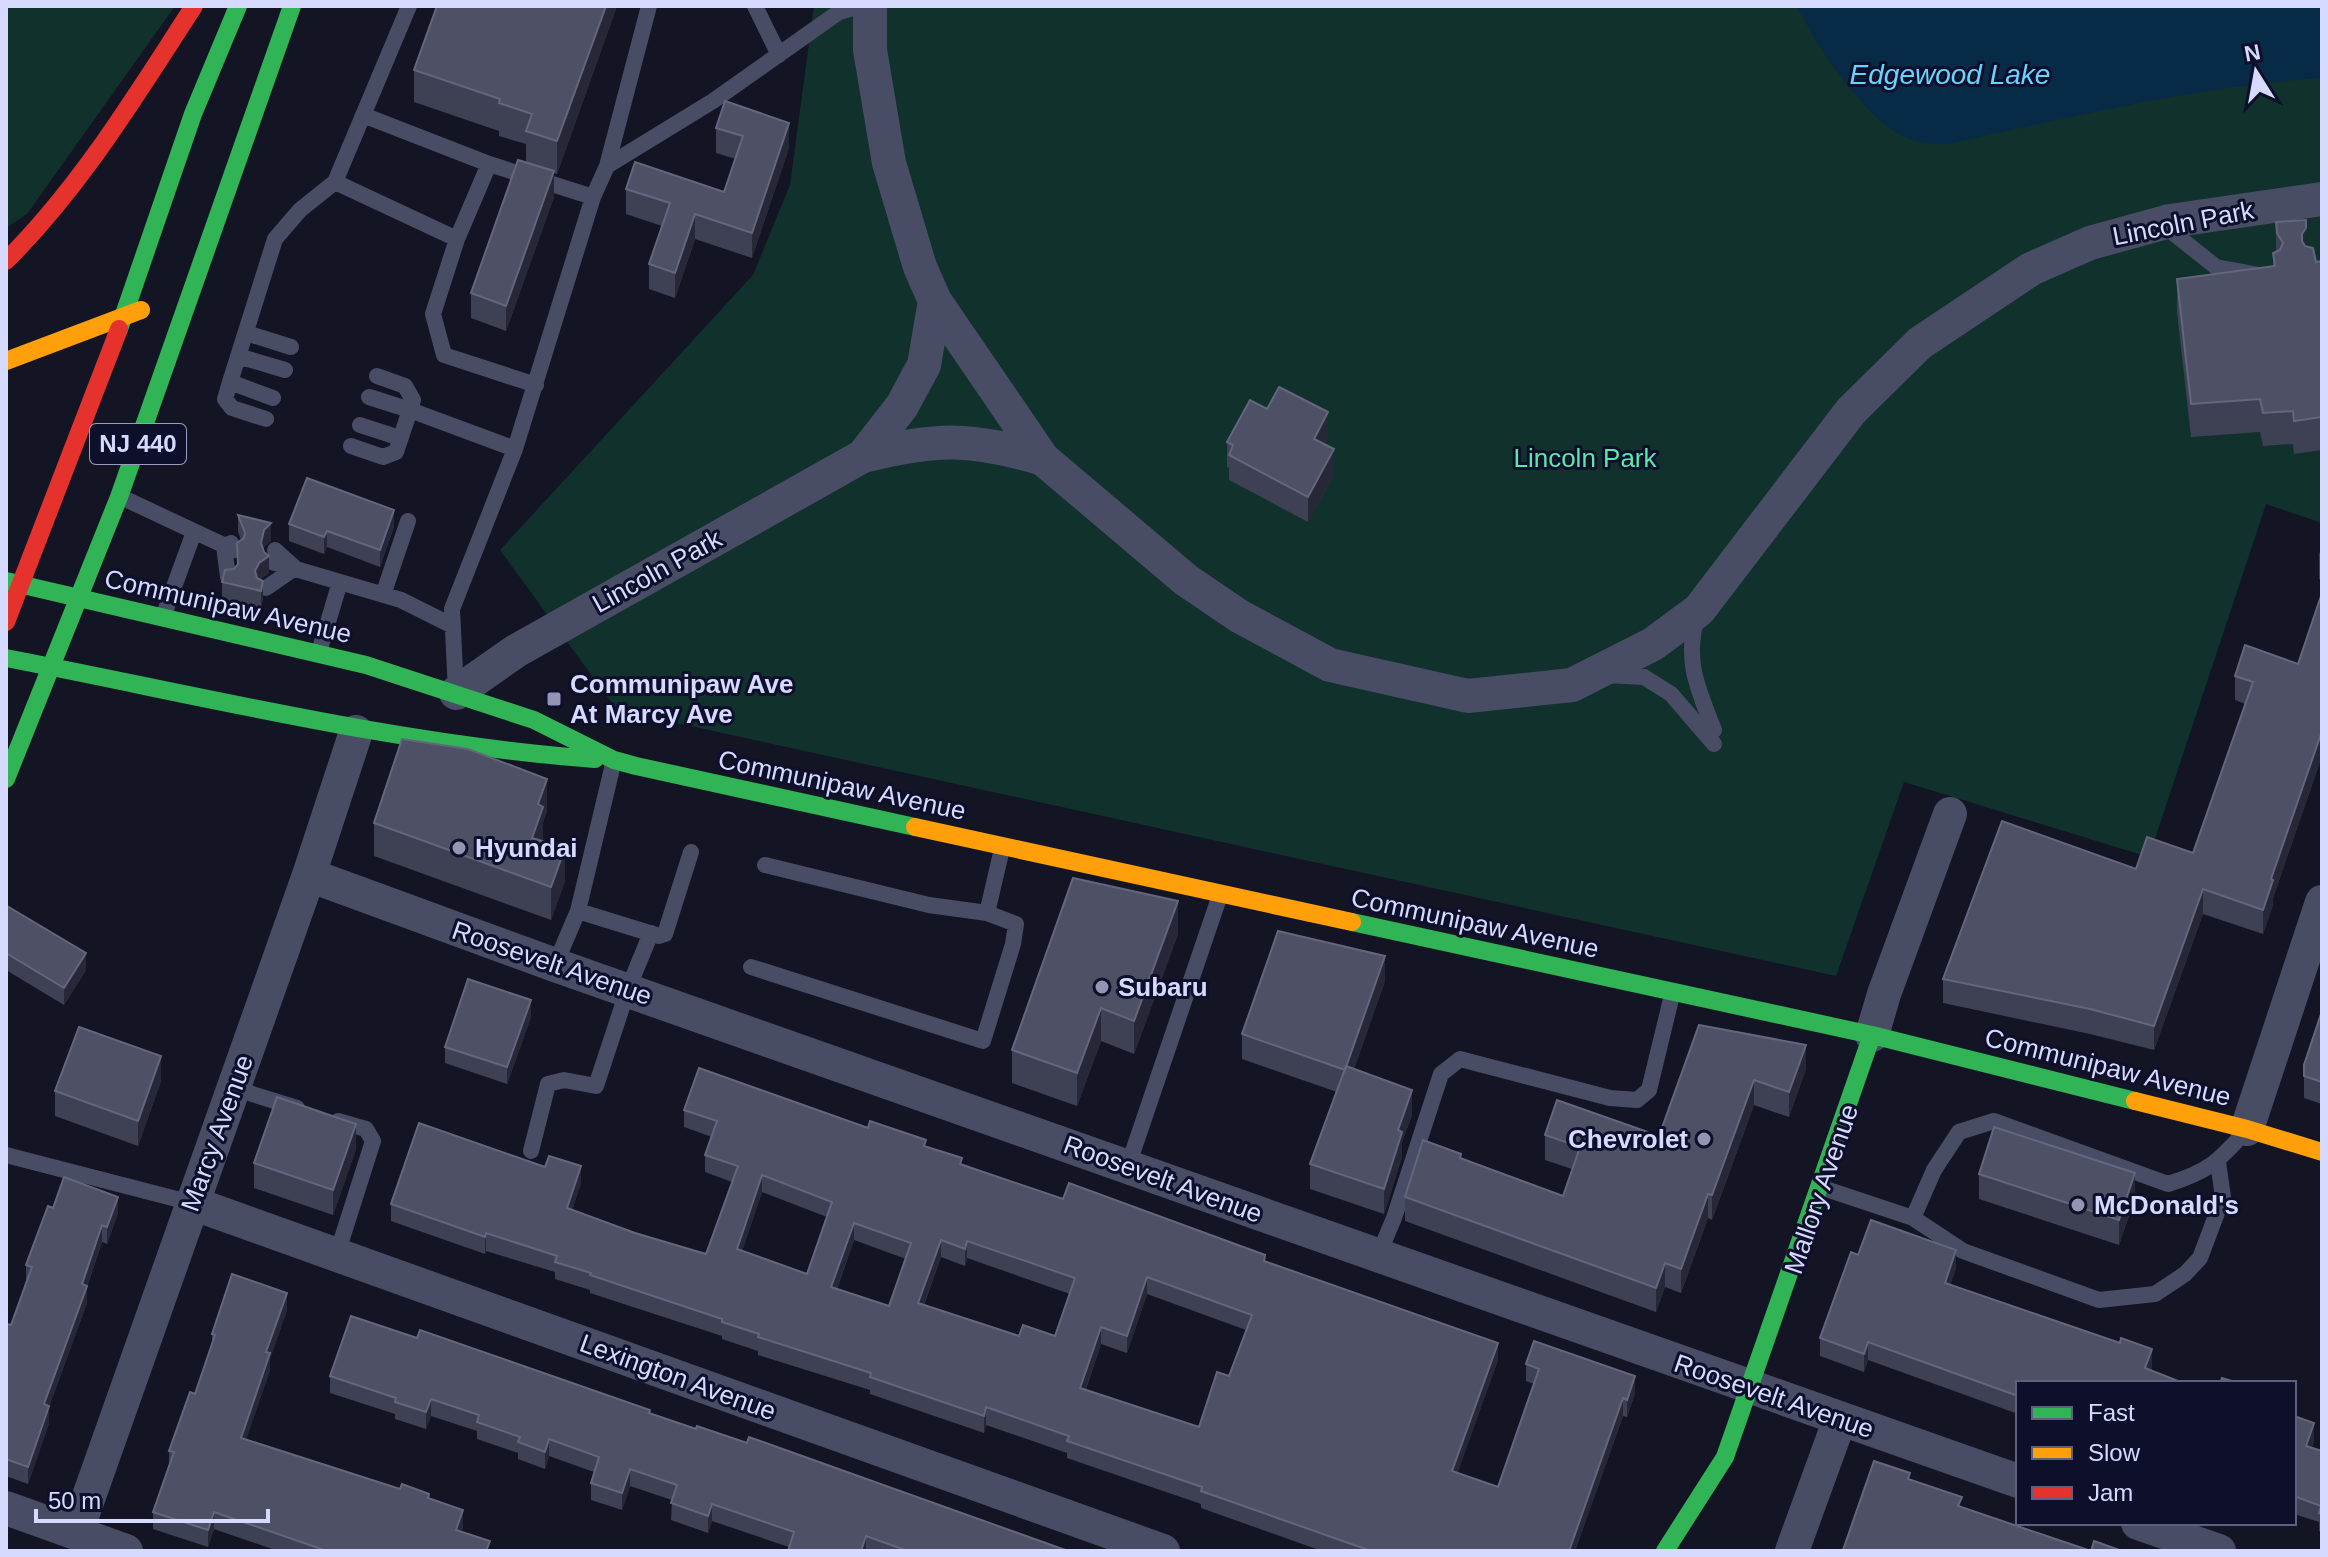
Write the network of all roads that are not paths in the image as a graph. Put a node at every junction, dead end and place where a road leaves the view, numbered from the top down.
1 (194, 6) edge
2 (238, 6) edge
3 (292, 6) edge
4 (409, 6) edge
5 (649, 6) edge
6 (755, 6) edge
7 (860, 6) edge
8 (870, 6) edge
9 (779, 55) junction
10 (363, 115) junction
11 (489, 164) junction
12 (607, 166) junction
13 (335, 182) junction
14 (593, 197) junction
15 (2322, 199) edge
16 (2161, 223) junction
17 (457, 239) junction
18 (6, 261) edge
19 (2272, 275) edge
20 (191, 289) junction
21 (935, 301) junction
22 (123, 318) junction
23 (246, 333) junction
24 (291, 347) dead end
25 (238, 356) junction
26 (6, 361) edge
27 (285, 370) dead end
28 (377, 376) dead end
29 (230, 382) junction
30 (536, 385) junction
31 (369, 397) dead end
32 (273, 398) dead end
33 (410, 410) junction
34 (266, 419) dead end
35 (360, 425) dead end
36 (400, 438) junction
37 (351, 446) dead end
38 (515, 449) junction
39 (863, 456) junction
40 (1043, 459) junction
41 (119, 497) junction
42 (408, 521) dead end
43 (194, 532) junction
44 (274, 556) dead end
45 (295, 568) junction
46 (228, 577) edge
47 (340, 582) junction
48 (13, 583) edge
49 (266, 588) edge
50 (383, 595) junction
51 (80, 599) junction
52 (1699, 610) junction
53 (163, 618) junction
54 (6, 622) edge
55 (453, 626) junction
56 (319, 654) junction
57 (6, 658) edge
58 (53, 666) junction
59 (1592, 675) junction
60 (456, 693) junction
61 (356, 732) junction
62 (614, 760) junction
63 (6, 779) edge
64 (1950, 814) dead end
65 (1003, 847) junction
66 (691, 852) dead end
67 (765, 865) dead end
68 (309, 875) junction
69 (1221, 894) junction
70 (2322, 902) edge
71 (578, 911) junction
72 (987, 913) junction
73 (651, 933) junction
74 (555, 965) junction
75 (751, 967) dead end
76 (628, 989) junction
77 (1672, 993) junction
78 (1872, 1035) junction
79 (233, 1088) junction
80 (2247, 1129) junction
81 (531, 1151) dead end
82 (2322, 1152) edge
83 (6, 1155) edge
84 (2218, 1162) junction
85 (1128, 1166) junction
86 (1821, 1187) junction
87 (192, 1203) junction
88 (1913, 1218) junction
89 (337, 1254) junction
90 (1378, 1256) junction
91 (1753, 1389) junction
92 (1840, 1419) junction
93 (2016, 1480) edge
94 (6, 1508) edge
95 (2144, 1525) edge
96 (76, 1533) junction
97 (126, 1551) edge
98 (1163, 1551) edge
99 (1665, 1551) edge
100 (1792, 1551) edge
101 (2219, 1551) edge

1 - 18 main road
2 - 22 main road, NJ 440
3 - 20 main road
4 - 10 lane
5 - 12 lane
6 - 9 lane
7 - 9 lane
8 - 21 street, Lincoln Park
9 - 12 lane
10 - 11 lane
10 - 13 lane
11 - 14 lane
11 - 17 lane
12 - 14 lane
13 - 17 lane
13 - 23 lane
14 - 30 lane
15 - 16 street, Lincoln Park
16 - 19 lane
16 - 52 street, Lincoln Park
17 - 30 lane
20 - 22 main road
20 - 41 main road, NJ 440
21 - 39 street, Lincoln Park
21 - 40 street, Lincoln Park
22 - 26 main road
22 - 48 main road, NJ 440
23 - 24 lane
23 - 25 lane
25 - 27 lane
25 - 29 lane
28 - 33 lane
29 - 32 lane
29 - 34 lane
30 - 38 lane
31 - 33 lane
33 - 36 lane
33 - 38 lane
35 - 36 lane
36 - 37 lane
38 - 55 lane
39 - 40 street, Lincoln Park
39 - 60 street, Lincoln Park
40 - 59 street, Lincoln Park
41 - 43 lane
41 - 51 main road, NJ 440
42 - 50 lane
43 - 46 lane
43 - 53 lane
44 - 45 lane
45 - 47 lane
45 - 49 lane
47 - 50 lane
47 - 56 lane
48 - 51 main road, Communipaw Avenue
48 - 54 main road, NJ 440
50 - 55 lane
51 - 53 main road, Communipaw Avenue
51 - 58 main road, NJ 440
52 - 59 street, Lincoln Park
52 - 59 lane
53 - 56 main road, Communipaw Avenue
55 - 60 lane
56 - 60 main road, Communipaw Avenue
57 - 58 main road, Communipaw Avenue
58 - 61 main road, Communipaw Avenue
58 - 63 main road, NJ 440
60 - 62 main road, Communipaw Avenue
61 - 62 main road, Communipaw Avenue
61 - 68 street, Marcy Avenue
62 - 65 main road, Communipaw Avenue
62 - 71 lane
64 - 78 street, Mallory Avenue
65 - 69 main road, Communipaw Avenue
65 - 72 lane
66 - 73 lane
67 - 72 lane
68 - 74 street, Roosevelt Avenue
68 - 79 street, Marcy Avenue
69 - 77 main road, Communipaw Avenue
69 - 85 lane
70 - 80 street
71 - 73 lane
71 - 74 lane
72 - 75 lane
73 - 76 lane
74 - 76 street, Roosevelt Avenue
76 - 81 lane
76 - 85 street, Roosevelt Avenue
77 - 78 main road, Communipaw Avenue
77 - 90 lane
78 - 80 main road, Communipaw Avenue
78 - 86 main road, Mallory Avenue
79 - 87 street, Marcy Avenue
79 - 89 lane
80 - 82 main road, Communipaw Avenue
80 - 84 lane
83 - 87 lane
84 - 88 lane
84 - 88 lane
85 - 90 street, Roosevelt Avenue
86 - 88 lane
86 - 91 main road, Mallory Avenue
87 - 89 street, Lexington Avenue
87 - 96 street, Marcy Avenue
89 - 98 street, Lexington Avenue
90 - 91 street, Roosevelt Avenue
91 - 92 street, Roosevelt Avenue
91 - 99 main road, Mallory Avenue
92 - 93 street, Roosevelt Avenue
92 - 100 street
94 - 96 street
95 - 101 street
96 - 97 street

